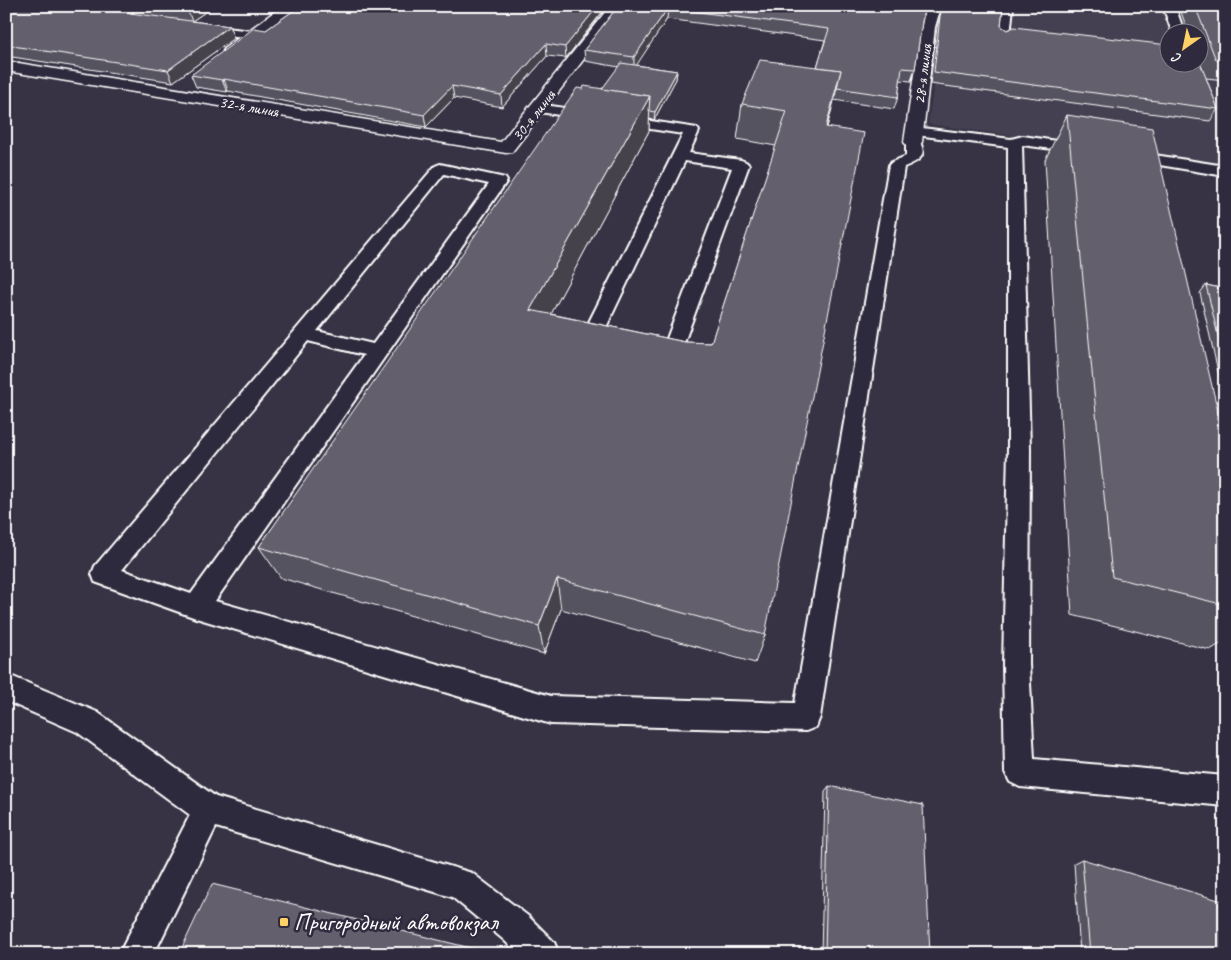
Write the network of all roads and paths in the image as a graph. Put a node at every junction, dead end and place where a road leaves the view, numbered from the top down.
1 (135, 6) edge
2 (292, 6) edge
3 (618, 6) edge
4 (934, 6) edge
5 (1007, 6) edge
6 (1169, 6) edge
7 (146, 21) edge
8 (1175, 22) edge
9 (184, 26) edge
10 (252, 36) junction
11 (1004, 36) edge
12 (220, 58) edge
13 (15, 68) edge
14 (189, 81) edge
15 (173, 93) junction
16 (538, 108) junction
17 (324, 119) joint
18 (914, 137) junction
19 (1015, 144) junction
20 (680, 156) junction
21 (1225, 171) edge
22 (304, 334) junction
23 (616, 345) edge
24 (643, 351) edge
25 (378, 352) junction
26 (196, 606) junction
27 (6, 687) edge
28 (1225, 791) edge
29 (209, 810) junction
30 (136, 954) edge
31 (542, 954) edge

1 - 7 lane
2 - 10 street
3 - 16 street, 30-я линия
4 - 18 street, 28-я линия
5 - 11 lane
6 - 8 lane
9 - 10 lane
10 - 12 street
13 - 15 street, 32-я линия
14 - 15 street
15 - 17 street, 32-я линия
16 - 17 street, 30-я линия
16 - 20 lane
18 - 19 lane
18 - 26 lane
19 - 21 lane
19 - 28 lane
20 - 23 lane
20 - 24 lane
22 - 25 lane
22 - 25 lane
22 - 26 lane
25 - 26 lane
27 - 29 lane
29 - 30 lane
29 - 31 lane

